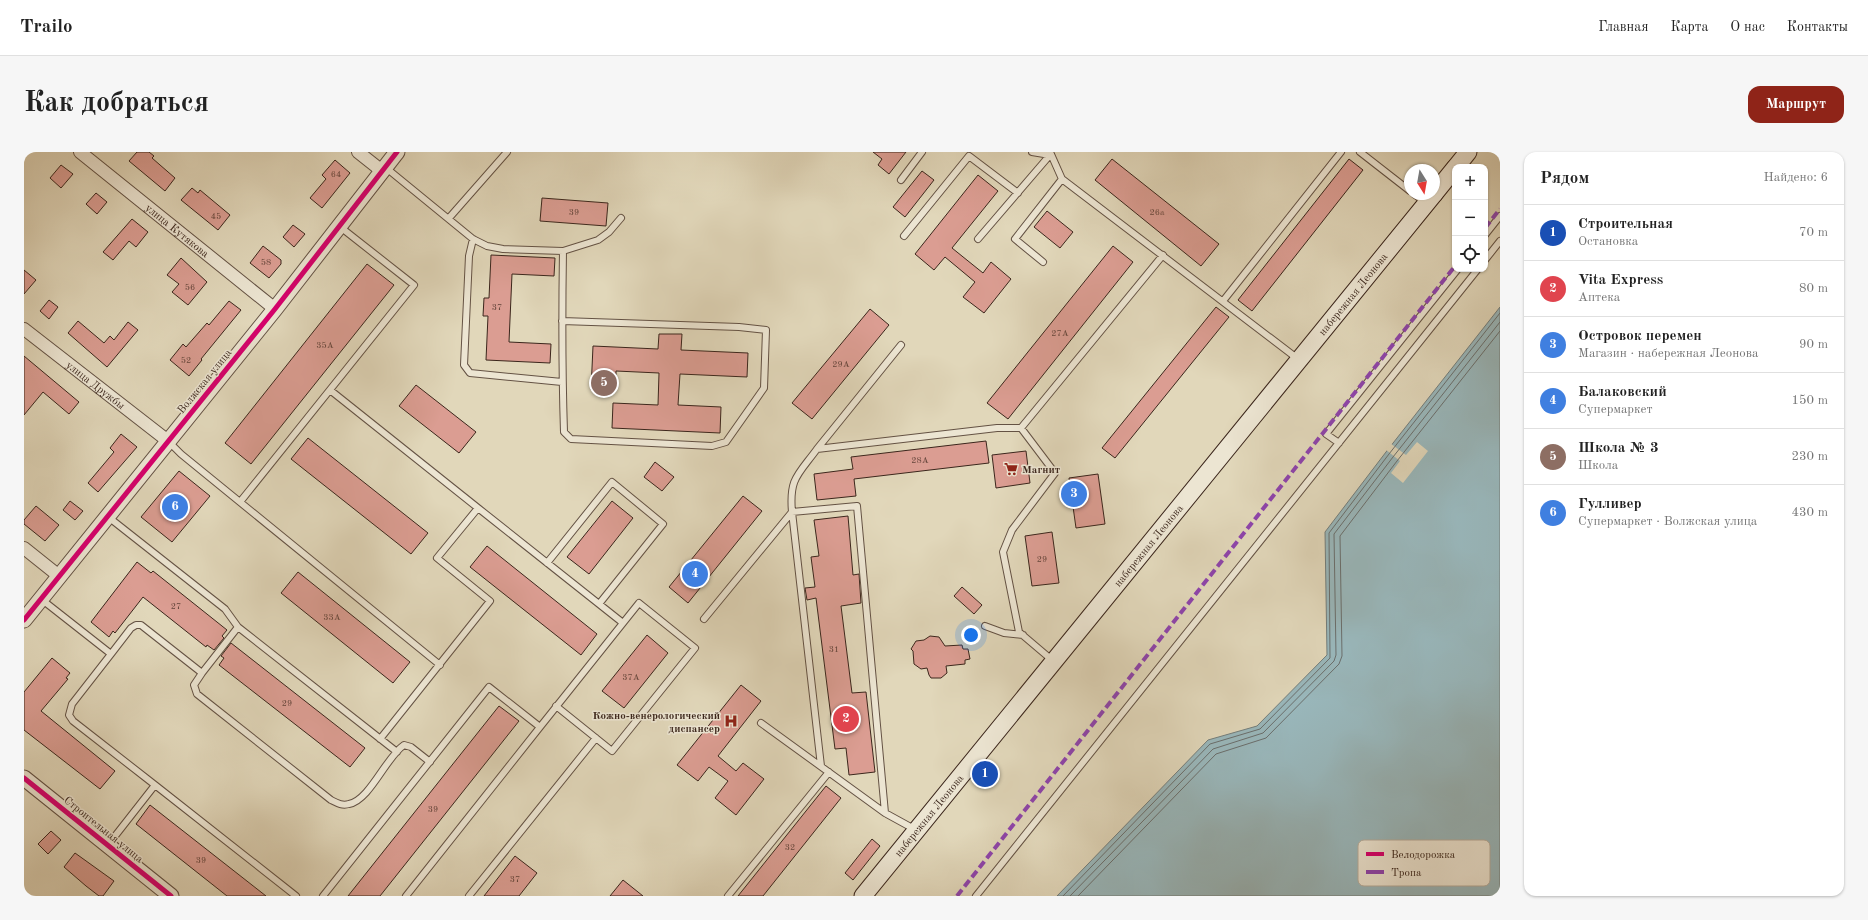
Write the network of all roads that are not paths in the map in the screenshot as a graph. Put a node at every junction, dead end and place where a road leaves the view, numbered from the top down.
1 (80, 152) edge
2 (358, 152) edge
3 (397, 152) edge
4 (507, 152) edge
5 (922, 152) edge
6 (1032, 152) edge
7 (1342, 152) edge
8 (1360, 152) edge
9 (1468, 152) edge
10 (1049, 153) edge
11 (1459, 164) edge
12 (384, 169) junction
13 (1452, 172) edge
14 (1062, 179) junction
15 (901, 180) dead end
16 (1440, 183) edge
17 (1404, 186) edge
18 (1018, 193) junction
19 (1424, 200) edge
20 (1500, 216) edge
21 (449, 218) junction
22 (621, 218) dead end
23 (340, 226) junction
24 (1488, 231) edge
25 (904, 236) dead end
26 (473, 239) junction
27 (978, 239) dead end
28 (1500, 241) edge
29 (563, 251) junction
30 (1163, 255) junction
31 (1488, 256) edge
32 (1042, 262) dead end
33 (1456, 272) edge
34 (1476, 272) edge
35 (1223, 301) junction
36 (275, 309) junction
37 (562, 320) junction
38 (24, 328) edge
39 (901, 345) dead end
40 (1299, 360) junction
41 (562, 382) junction
42 (330, 390) junction
43 (1021, 428) junction
44 (168, 441) junction
45 (1339, 443) junction
46 (817, 449) junction
47 (240, 502) junction
48 (478, 508) junction
49 (792, 512) junction
50 (107, 516) junction
51 (24, 548) edge
52 (547, 563) junction
53 (59, 576) junction
54 (41, 599) junction
55 (599, 604) junction
56 (704, 619) dead end
57 (24, 620) edge
58 (623, 623) junction
59 (985, 626) dead end
60 (238, 627) junction
61 (1023, 635) junction
62 (111, 654) junction
63 (1054, 662) junction
64 (440, 665) junction
65 (202, 673) junction
66 (556, 706) junction
67 (761, 723) dead end
68 (540, 727) junction
69 (596, 738) junction
70 (380, 739) junction
71 (397, 752) junction
72 (430, 762) junction
73 (821, 766) junction
74 (829, 772) junction
75 (24, 778) edge
76 (155, 785) junction
77 (885, 813) junction
78 (916, 830) junction
79 (108, 845) junction
80 (171, 896) edge
81 (296, 896) edge
82 (323, 896) edge
83 (406, 896) edge
84 (469, 896) edge
85 (728, 896) edge
86 (863, 896) edge
87 (976, 896) edge

1 - 36 street, улица Кутякова
2 - 12 street
3 - 12 street, Волжская улица
4 - 21 lane
5 - 15 lane
6 - 10 lane
7 - 35 lane
8 - 17 lane
9 - 11 main road, набережная Леонова
10 - 14 lane
10 - 18 lane
12 - 21 lane
12 - 23 street, Волжская улица
13 - 16 main road, набережная Леонова
14 - 30 lane
14 - 32 lane
18 - 25 lane
18 - 27 lane
19 - 40 main road, набережная Леонова
20 - 24 lane
21 - 26 lane
22 - 29 lane
23 - 36 street, Волжская улица
23 - 42 lane
26 - 29 lane
26 - 41 lane
28 - 31 lane
29 - 37 lane
30 - 35 lane
30 - 43 lane
33 - 45 lane
34 - 45 lane
35 - 40 lane
36 - 44 street, Волжская улица
37 - 41 lane
37 - 41 lane
38 - 44 street, улица Дружбы
39 - 46 lane
40 - 63 main road, набережная Леонова
42 - 47 lane
42 - 48 lane
43 - 46 lane
43 - 61 lane
44 - 47 lane
44 - 50 street, Волжская улица
45 - 87 lane
46 - 49 lane
47 - 64 lane
48 - 52 lane
48 - 64 lane
49 - 56 lane
49 - 73 lane
49 - 77 lane
50 - 53 street, Волжская улица
50 - 60 lane
51 - 53 street
52 - 55 lane
52 - 55 lane
53 - 54 street, Волжская улица
54 - 57 street, Волжская улица
54 - 62 lane
55 - 58 lane
58 - 66 lane
58 - 69 lane
59 - 61 lane
60 - 65 lane
60 - 70 lane
61 - 63 lane
62 - 65 lane
62 - 76 lane
63 - 78 main road, набережная Леонова
64 - 70 lane
65 - 71 lane
66 - 68 lane
66 - 69 lane
67 - 73 lane
68 - 72 lane
68 - 83 lane
69 - 84 lane
70 - 71 lane
71 - 72 lane
72 - 82 lane
73 - 74 lane
74 - 77 lane
74 - 85 lane
75 - 79 street, Строительная улица
76 - 79 lane
76 - 81 lane
77 - 78 lane
78 - 86 main road, набережная Леонова
79 - 80 street, Строительная улица

